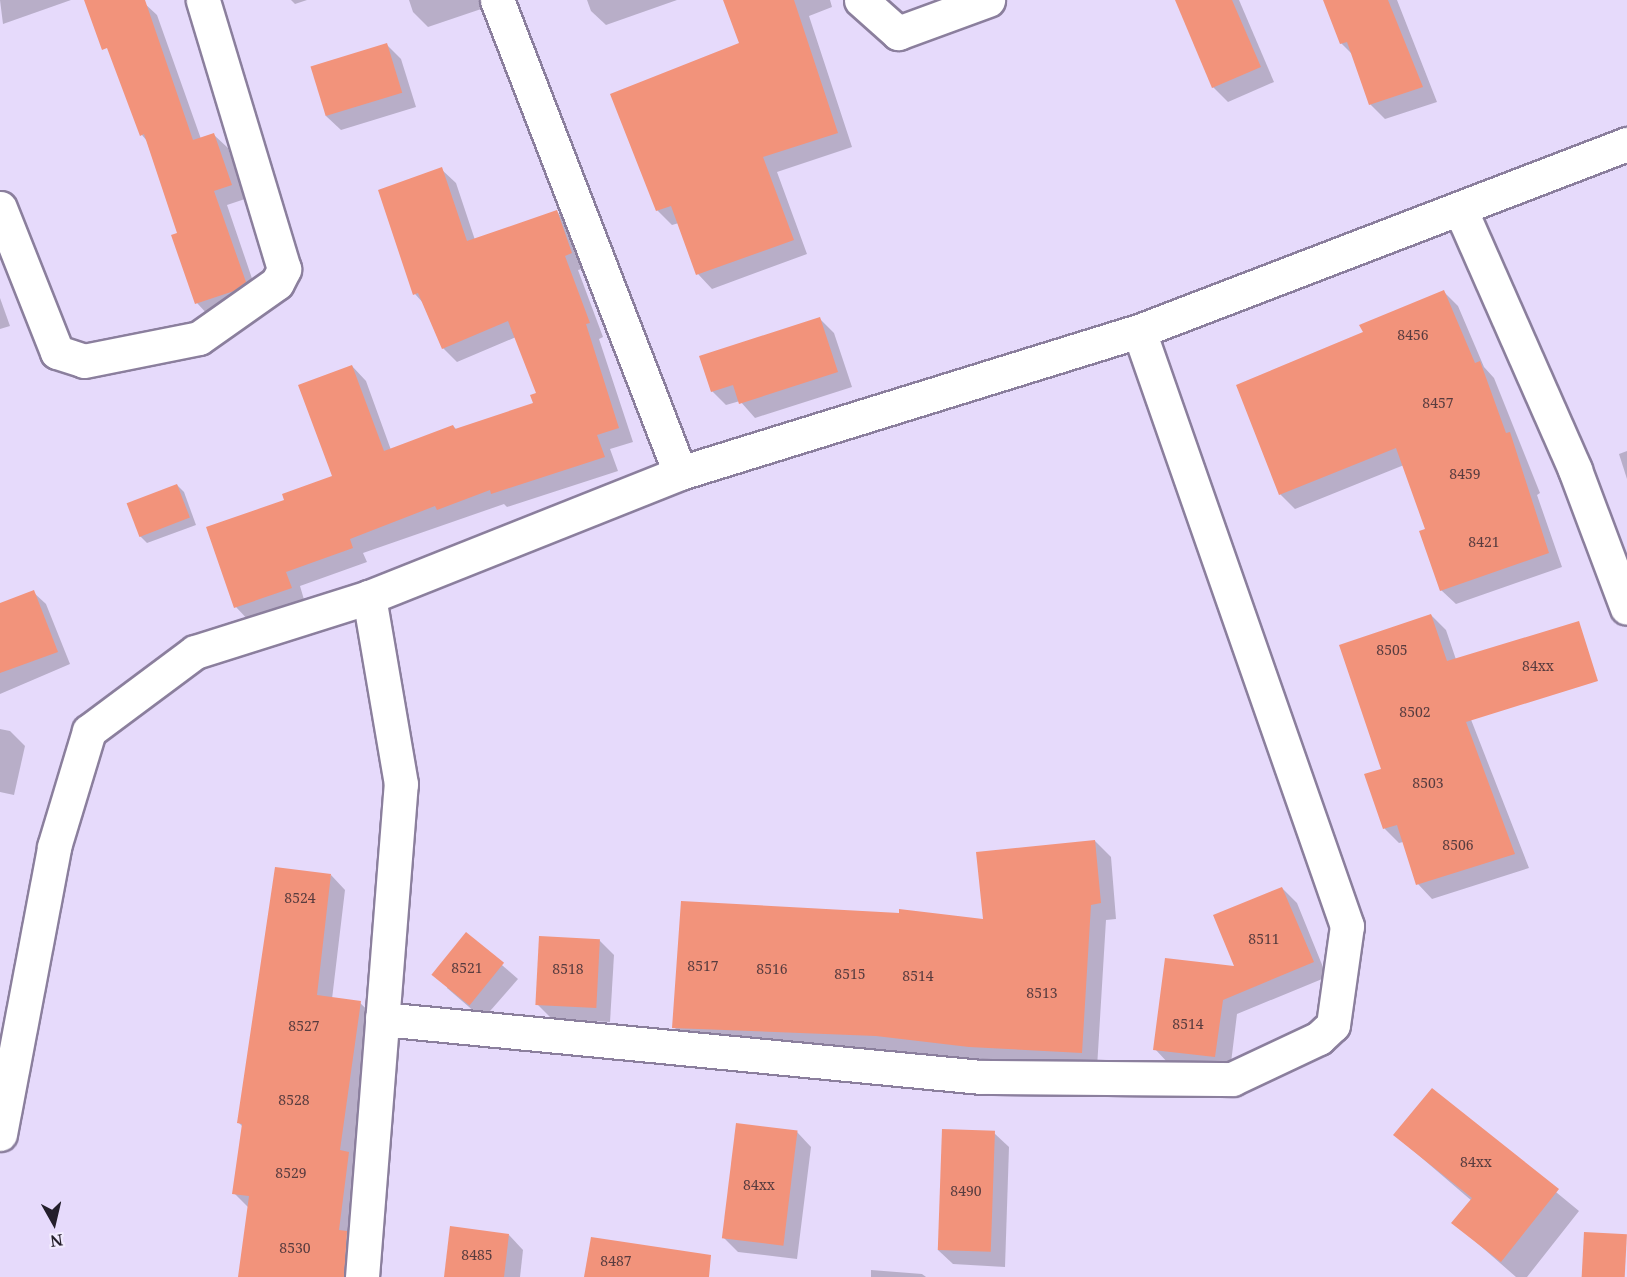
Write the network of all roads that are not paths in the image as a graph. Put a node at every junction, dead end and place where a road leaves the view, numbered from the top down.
1 (203, 0) edge
2 (497, 0) edge
3 (861, 0) edge
4 (988, 0) edge
5 (1627, 144) edge
6 (0, 208) edge
7 (1461, 210) junction
8 (1139, 331) junction
9 (680, 473) junction
10 (369, 597) junction
11 (1627, 608) edge
12 (382, 1018) junction
13 (0, 1134) edge
14 (362, 1277) edge

1 - 6 street
2 - 9 street
3 - 4 street
5 - 7 street
7 - 8 street
7 - 11 street
8 - 9 street
8 - 12 street
9 - 10 street
10 - 12 street
10 - 13 street
12 - 14 street

